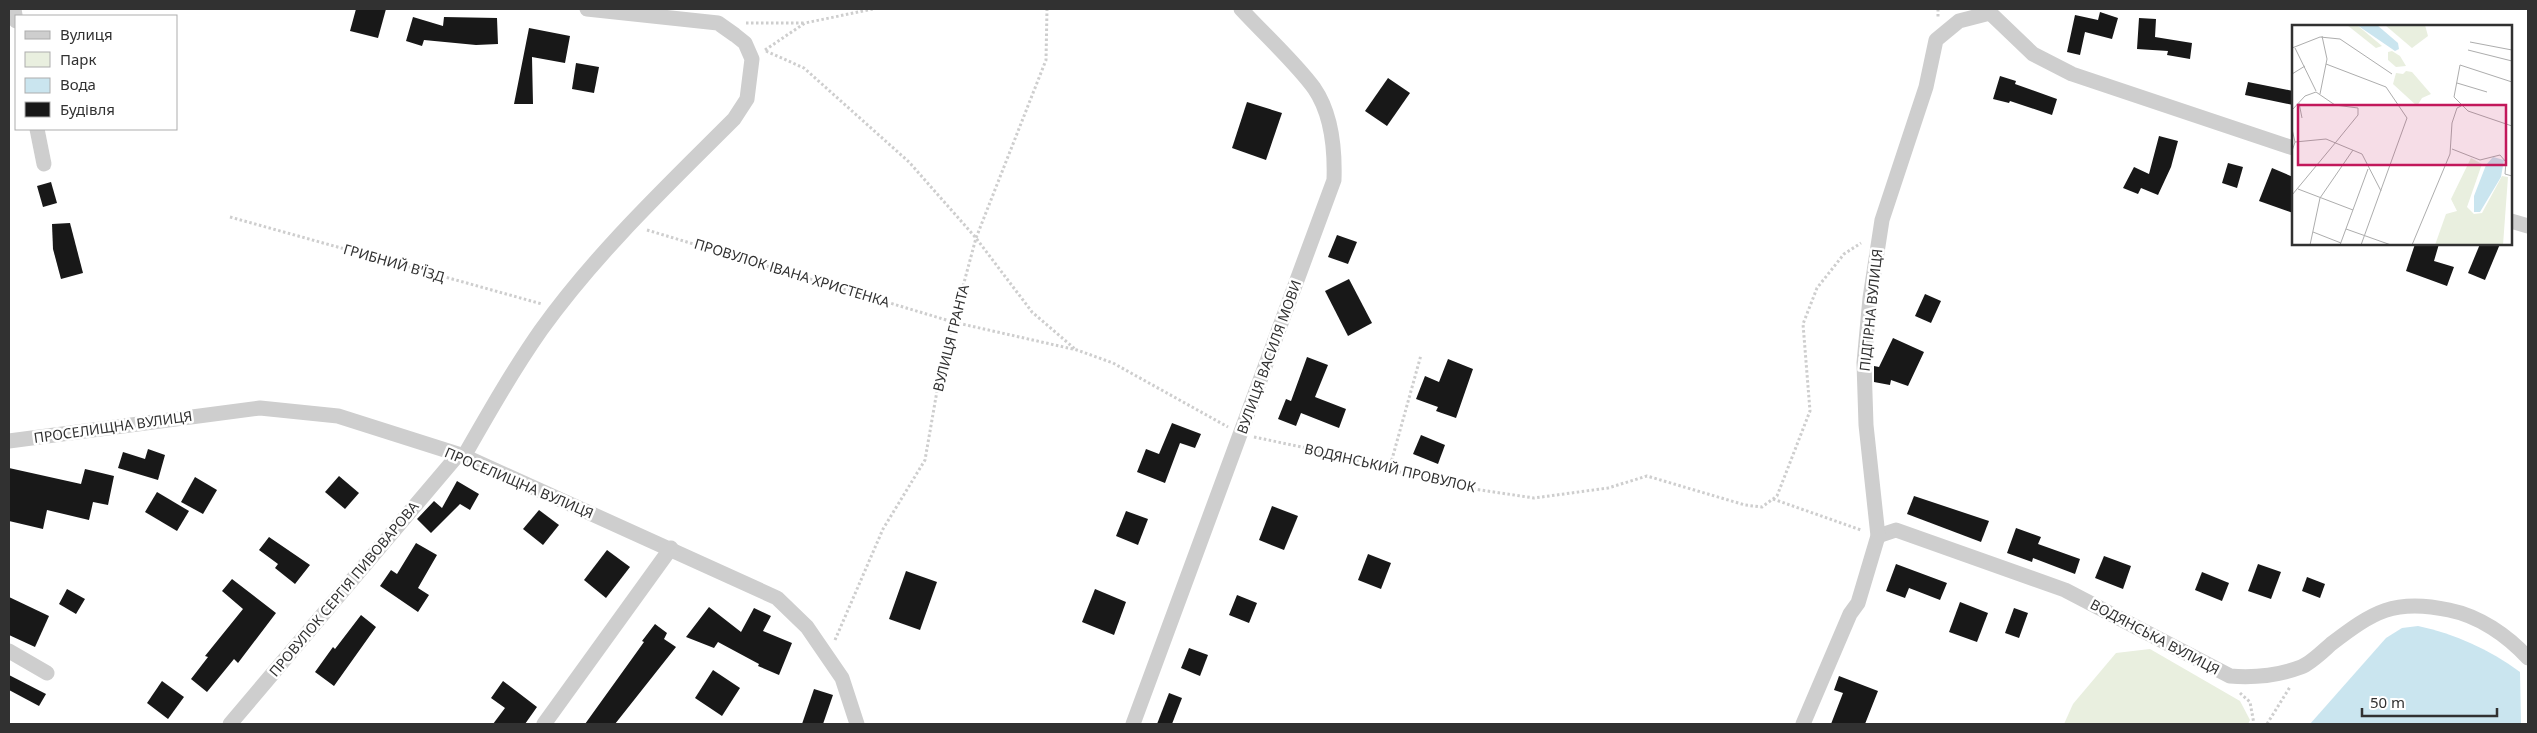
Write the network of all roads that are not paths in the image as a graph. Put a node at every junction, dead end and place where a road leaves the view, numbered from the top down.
1 (587, 9) edge
2 (1241, 9) edge
3 (1988, 11) edge
4 (37, 130) edge
5 (2292, 148) edge
6 (44, 164) dead end
7 (2512, 221) edge
8 (2528, 226) edge
9 (9, 441) edge
10 (460, 456) junction
11 (1878, 536) junction
12 (671, 548) junction
13 (9, 651) edge
14 (2528, 658) edge
15 (47, 673) dead end
16 (230, 724) edge
17 (544, 724) edge
18 (857, 724) edge
19 (1132, 724) edge
20 (1803, 724) edge

1 - 10 street, ПРОВУЛОК СЕРГІЯ ПИВОВАРОВА
2 - 19 street, ВУЛИЦЯ ВАСИЛЯ МОВИ
3 - 5 street
3 - 11 street, ПІДГІРНА ВУЛИЦЯ
4 - 6 street
7 - 8 street
9 - 10 street, ПРОСЕЛИЩНА ВУЛИЦЯ
10 - 12 street, ПРОСЕЛИЩНА ВУЛИЦЯ
10 - 16 street, ПРОВУЛОК СЕРГІЯ ПИВОВАРОВА
11 - 14 street, ВОДЯНСЬКА ВУЛИЦЯ
11 - 20 street, ПІДГІРНА ВУЛИЦЯ
12 - 17 street
12 - 18 street, ПРОСЕЛИЩНА ВУЛИЦЯ
13 - 15 street

